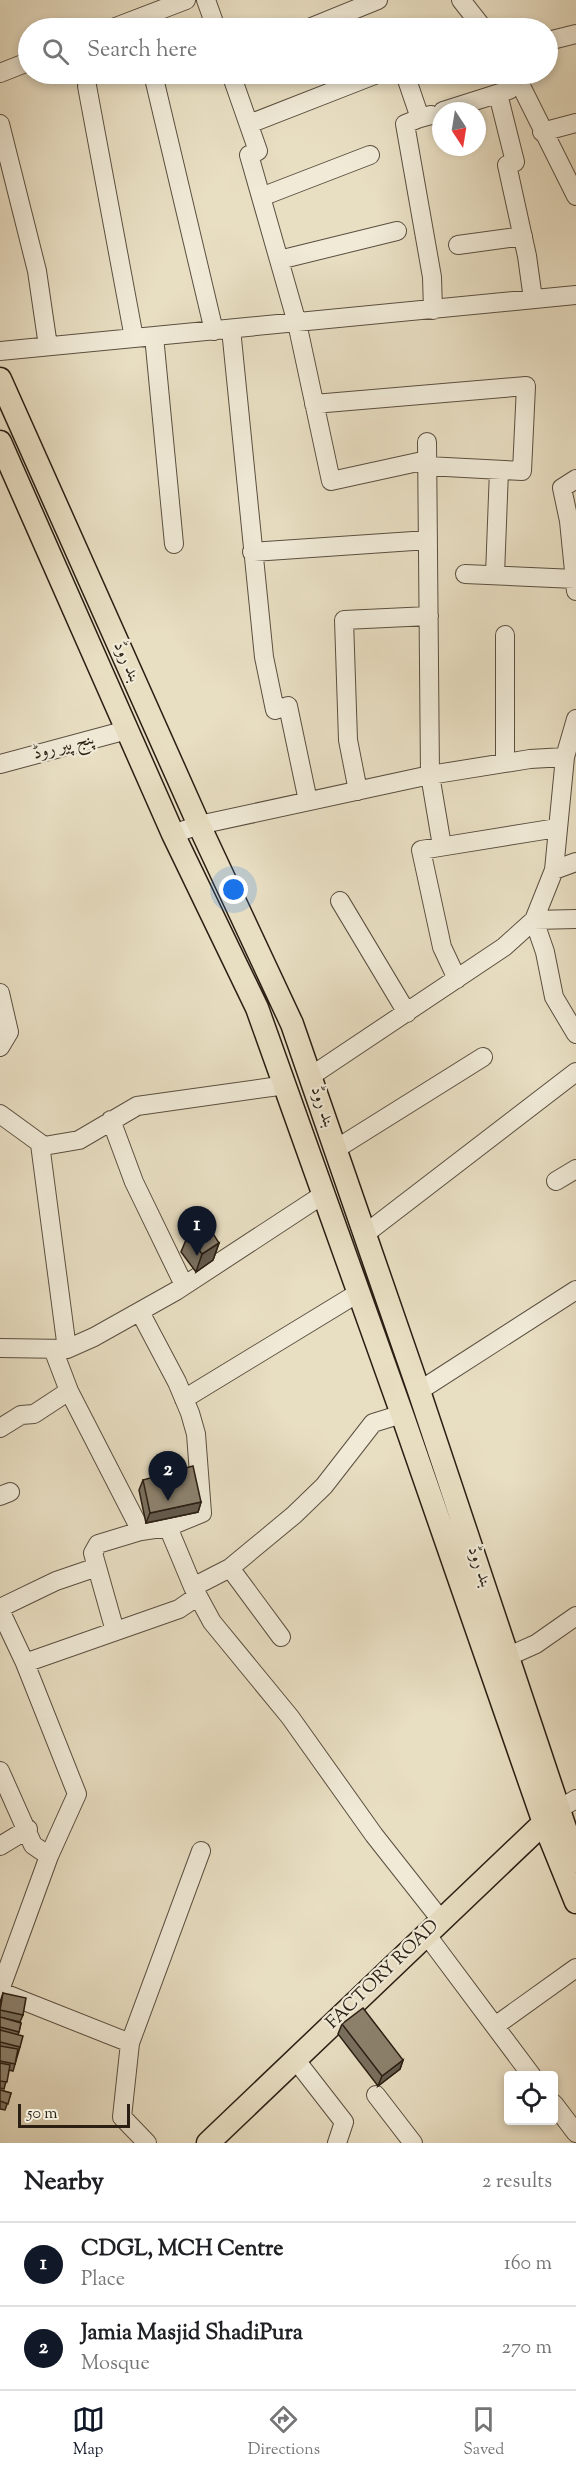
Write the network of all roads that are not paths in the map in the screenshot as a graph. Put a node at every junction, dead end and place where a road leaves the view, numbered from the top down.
1 (186, 0) edge
2 (206, 0) edge
3 (378, 0) edge
4 (461, 0) edge
5 (139, 18) edge
6 (212, 18) edge
7 (334, 18) edge
8 (475, 18) edge
9 (576, 34) edge
10 (558, 38) edge
11 (18, 66) edge
12 (0, 73) edge
13 (156, 84) edge
14 (235, 84) edge
15 (351, 84) edge
16 (408, 84) edge
17 (512, 84) edge
18 (520, 84) edge
19 (87, 86) dead end
20 (498, 94) junction
21 (472, 102) edge
22 (432, 114) edge
23 (420, 118) junction
24 (576, 123) edge
25 (0, 124) edge
26 (249, 124) junction
27 (542, 132) junction
28 (370, 155) dead end
29 (576, 196) edge
30 (261, 197) junction
31 (397, 231) dead end
32 (523, 236) junction
33 (458, 245) dead end
34 (279, 260) junction
35 (576, 295) edge
36 (533, 299) junction
37 (433, 310) junction
38 (297, 323) junction
39 (222, 330) junction
40 (154, 336) junction
41 (134, 338) junction
42 (48, 346) junction
43 (0, 351) edge
44 (0, 379) edge
45 (314, 404) junction
46 (0, 442) edge
47 (427, 456) junction
48 (499, 470) junction
49 (576, 479) edge
50 (574, 539) edge
51 (428, 540) junction
52 (174, 544) dead end
53 (252, 552) junction
54 (465, 574) dead end
55 (495, 575) junction
56 (576, 579) edge
57 (576, 591) edge
58 (429, 616) junction
59 (505, 635) dead end
60 (576, 719) edge
61 (127, 730) junction
62 (565, 757) junction
63 (505, 763) junction
64 (0, 764) edge
65 (430, 775) junction
66 (569, 784) edge
67 (358, 791) junction
68 (308, 801) junction
69 (199, 825) junction
70 (557, 828) junction
71 (173, 834) junction
72 (442, 846) junction
73 (576, 862) edge
74 (554, 870) junction
75 (340, 901) dead end
76 (576, 919) edge
77 (534, 920) junction
78 (458, 979) junction
79 (0, 993) edge
80 (407, 1013) junction
81 (576, 1034) edge
82 (0, 1047) edge
83 (483, 1057) dead end
84 (576, 1072) edge
85 (311, 1076) junction
86 (286, 1085) junction
87 (0, 1113) edge
88 (111, 1120) junction
89 (40, 1144) junction
90 (336, 1149) junction
91 (576, 1169) edge
92 (556, 1181) dead end
93 (324, 1194) junction
94 (365, 1234) junction
95 (184, 1285) junction
96 (576, 1290) edge
97 (358, 1293) junction
98 (140, 1312) junction
99 (0, 1348) edge
100 (60, 1349) junction
101 (69, 1391) junction
102 (419, 1391) junction
103 (184, 1399) junction
104 (402, 1414) junction
105 (0, 1428) edge
106 (168, 1527) junction
107 (141, 1531) junction
108 (97, 1567) junction
109 (230, 1568) junction
110 (196, 1592) junction
111 (0, 1609) edge
112 (576, 1616) edge
113 (115, 1631) junction
114 (281, 1638) dead end
115 (509, 1656) junction
116 (25, 1663) junction
117 (0, 1771) edge
118 (560, 1810) edge
119 (28, 1829) junction
120 (0, 1846) edge
121 (201, 1851) dead end
122 (49, 1856) junction
123 (576, 1861) edge
124 (576, 1902) edge
125 (433, 1927) junction
126 (576, 1968) edge
127 (0, 1990) edge
128 (495, 2026) junction
129 (130, 2043) junction
130 (295, 2059) junction
131 (528, 2071) edge
132 (376, 2095) dead end
133 (558, 2109) edge
134 (576, 2133) edge
135 (147, 2143) edge
136 (208, 2143) edge
137 (337, 2143) edge
138 (413, 2143) edge

1 - 5 street
2 - 6 street
3 - 7 street
4 - 8 street
9 - 10 street
11 - 12 street
13 - 39 street
14 - 26 street
15 - 26 street
16 - 23 street
17 - 20 street
18 - 27 street
19 - 41 street
20 - 21 street
20 - 32 street
22 - 23 street
23 - 37 street
24 - 27 street
25 - 42 street
26 - 30 street
27 - 29 street
28 - 30 street
30 - 34 street
31 - 34 street
32 - 33 street
32 - 36 street
34 - 38 street
35 - 36 street
36 - 37 street
37 - 38 street
38 - 39 street
38 - 45 street
39 - 40 street
39 - 53 street
40 - 41 street
40 - 52 street
41 - 42 street
42 - 43 street
44 - 69 main road, بند روڈ
45 - 47 street
45 - 48 street
46 - 61 main road, بند روڈ
47 - 48 street
47 - 51 street
48 - 55 street
49 - 50 street
50 - 56 street
51 - 53 street
51 - 58 street
53 - 68 street
54 - 55 street
55 - 56 street
56 - 57 street
58 - 65 street
58 - 67 street
59 - 63 street
60 - 62 street
61 - 64 street, پنج پیر روڈ
61 - 71 main road, بند روڈ
62 - 63 street
62 - 66 street
63 - 65 street
65 - 67 street
65 - 72 street
66 - 70 street
67 - 68 street
68 - 69 street
69 - 71 street
69 - 85 main road, بند روڈ
70 - 72 street
70 - 74 street
71 - 86 main road, بند روڈ
72 - 78 street
73 - 74 street
74 - 77 street
75 - 80 street
76 - 77 street
77 - 78 street
77 - 81 street
78 - 80 street
79 - 82 street
80 - 85 street
83 - 90 street
84 - 94 street
85 - 90 main road, بند روڈ
86 - 88 street
86 - 93 main road, بند روڈ
87 - 89 street
88 - 89 street
88 - 95 street
89 - 100 street
90 - 94 main road, بند روڈ
91 - 92 street
93 - 95 street
93 - 97 main road, بند روڈ
94 - 102 main road, بند روڈ
95 - 98 street
96 - 102 street
97 - 103 street
97 - 104 main road, بند روڈ
98 - 100 street
98 - 103 street
99 - 100 street
100 - 101 street
101 - 105 street
101 - 107 street
102 - 115 main road, بند روڈ
103 - 106 street
104 - 109 street
104 - 118 main road, بند روڈ
106 - 107 street
106 - 110 street
107 - 108 street
108 - 111 street
108 - 113 street
109 - 110 street
109 - 114 street
110 - 113 street
110 - 125 street
111 - 116 street
112 - 115 street
113 - 116 street
115 - 118 main road, بند روڈ
116 - 122 street
117 - 119 street
118 - 123 main road, بند روڈ
118 - 124 main road, بند روڈ
118 - 125 main road, FACTORY ROAD
119 - 120 street
119 - 122 street
121 - 129 street
122 - 127 street
125 - 128 street
125 - 130 main road, FACTORY ROAD
126 - 128 street
127 - 129 street
128 - 131 street
129 - 135 street
130 - 136 main road, FACTORY ROAD
130 - 137 street
132 - 138 street
133 - 134 street

